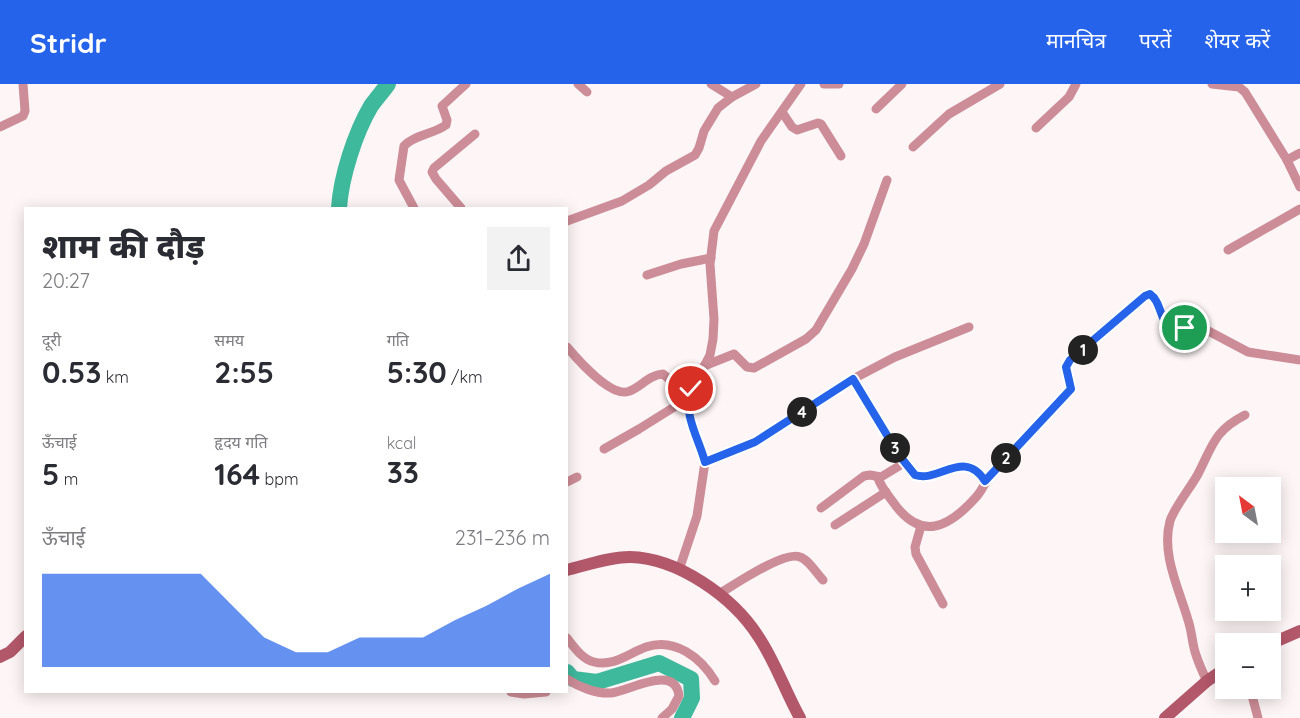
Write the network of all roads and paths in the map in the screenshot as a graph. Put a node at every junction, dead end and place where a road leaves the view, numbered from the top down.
1 (23, 84) edge
2 (466, 84) edge
3 (578, 84) edge
4 (711, 84) edge
5 (756, 84) edge
6 (801, 84) edge
7 (824, 84) edge
8 (839, 84) edge
9 (902, 84) edge
10 (999, 84) edge
11 (1076, 84) edge
12 (1212, 84) edge
13 (587, 92) dead end
14 (732, 96) junction
15 (876, 110) dead end
16 (782, 112) junction
17 (0, 127) edge
18 (1036, 128) dead end
19 (475, 134) dead end
20 (913, 147) dead end
21 (1300, 153) edge
22 (841, 156) dead end
23 (1287, 160) junction
24 (887, 180) dead end
25 (1300, 187) edge
26 (413, 207) edge
27 (460, 207) edge
28 (1300, 209) edge
29 (568, 221) edge
30 (1228, 250) dead end
31 (711, 258) junction
32 (647, 275) dead end
33 (969, 327) dead end
34 (568, 349) edge
35 (1300, 360) edge
36 (704, 366) junction
37 (853, 379) junction
38 (688, 397) junction
39 (1245, 415) dead end
40 (604, 449) dead end
41 (705, 462) junction
42 (904, 463) junction
43 (577, 477) dead end
44 (878, 478) junction
45 (985, 481) junction
46 (568, 482) edge
47 (886, 492) junction
48 (821, 508) dead end
49 (835, 525) dead end
50 (921, 526) junction
51 (568, 570) edge
52 (679, 570) junction
53 (823, 580) dead end
54 (719, 594) junction
55 (943, 604) dead end
56 (1300, 631) edge
57 (24, 638) edge
58 (568, 639) edge
59 (1281, 639) edge
60 (0, 657) edge
61 (1215, 676) edge
62 (715, 681) dead end
63 (1207, 681) junction
64 (569, 683) edge
65 (518, 693) edge
66 (535, 693) edge
67 (1253, 699) edge
68 (662, 718) edge
69 (799, 718) edge
70 (1165, 718) edge
71 (1258, 718) edge

1 - 17 street
2 - 26 street
3 - 13 street
4 - 14 street
5 - 14 street
6 - 16 street
7 - 8 street
9 - 15 street
10 - 20 street
11 - 18 street
12 - 23 street
14 - 29 street
16 - 22 street
16 - 31 street
19 - 27 street
21 - 23 street
23 - 25 street
24 - 36 street
28 - 30 street
31 - 32 street
31 - 36 street
33 - 37 street
34 - 38 street
35 - 45 street
36 - 38 street
37 - 41 street
37 - 42 street
38 - 40 street
38 - 41 street
39 - 63 street
41 - 52 street
42 - 44 street
42 - 45 street
43 - 46 street
44 - 47 street
44 - 48 street
45 - 50 street
47 - 49 street
47 - 50 street
50 - 55 street
51 - 52 main road
52 - 54 main road
53 - 54 street
54 - 69 main road
56 - 59 main road
57 - 60 main road
58 - 62 street
61 - 63 main road
63 - 70 main road
64 - 68 street
65 - 66 street
67 - 71 street

